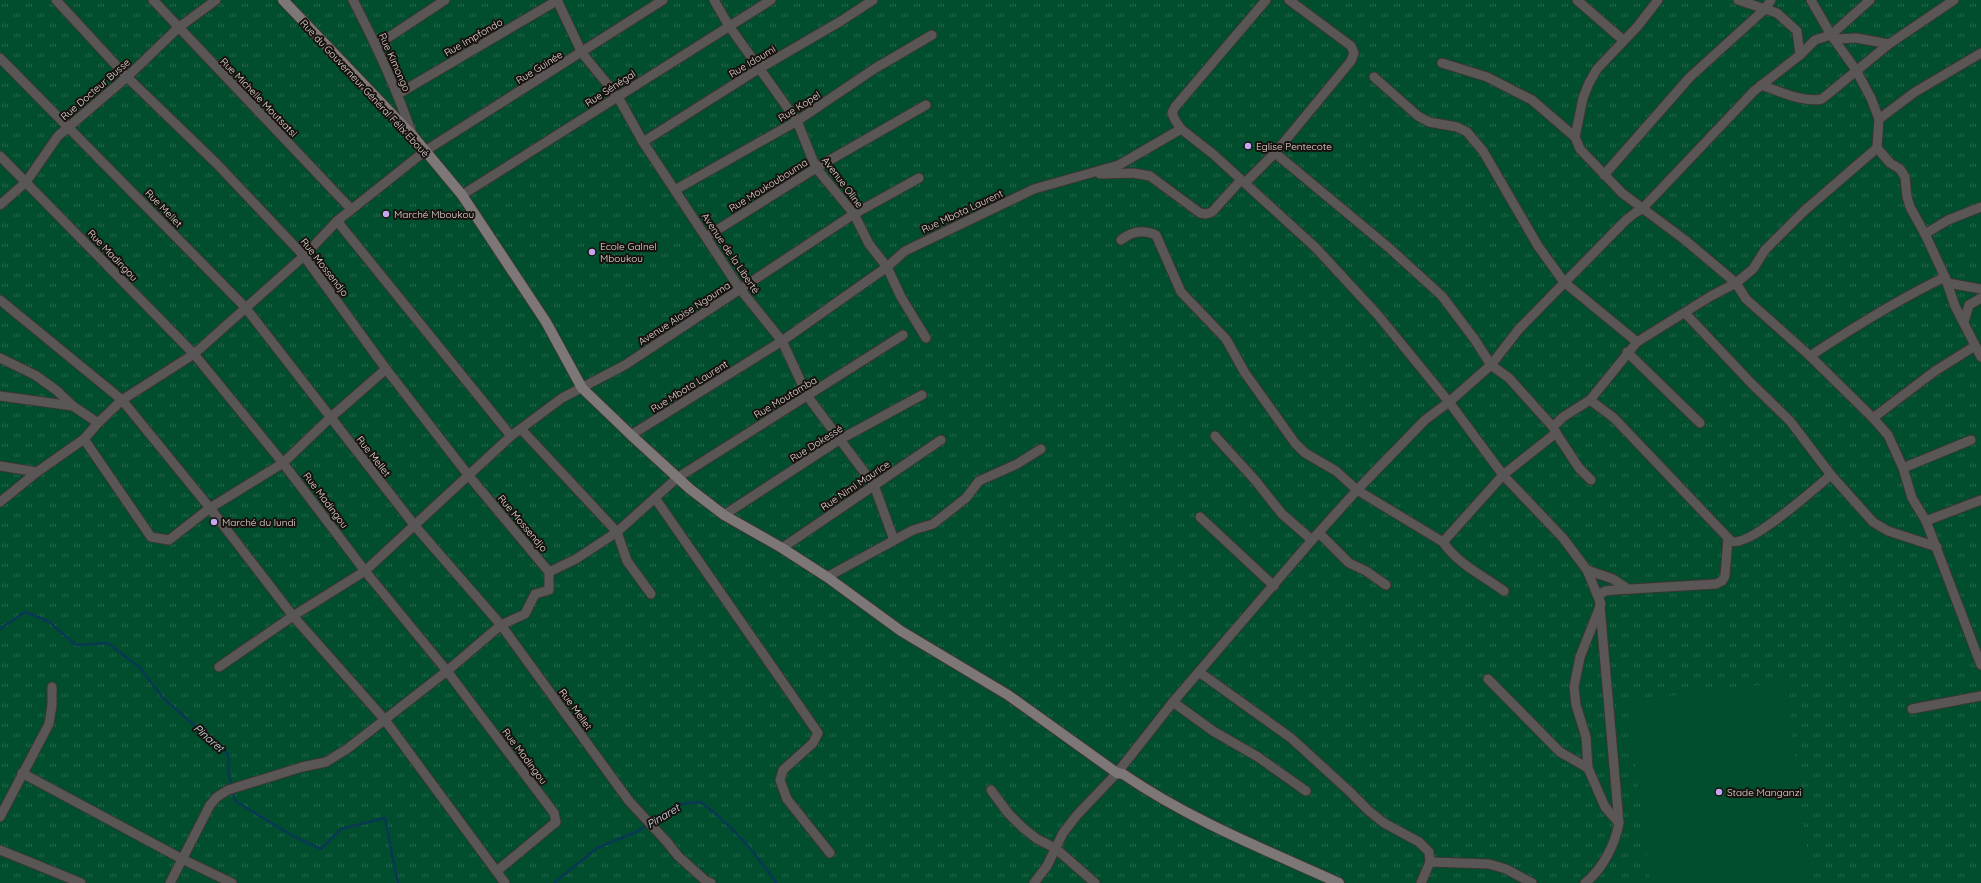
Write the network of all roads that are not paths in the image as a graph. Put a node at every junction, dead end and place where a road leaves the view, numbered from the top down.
1 (56, 0) edge
2 (153, 0) edge
3 (216, 0) edge
4 (283, 0) edge
5 (353, 0) edge
6 (445, 0) edge
7 (557, 0) edge
8 (663, 0) edge
9 (714, 0) edge
10 (771, 0) edge
11 (873, 0) edge
12 (1266, 0) edge
13 (1289, 0) edge
14 (1577, 0) edge
15 (1658, 0) edge
16 (1738, 0) edge
17 (1771, 0) edge
18 (1811, 0) edge
19 (1870, 0) edge
20 (1954, 0) edge
21 (1765, 9) junction
22 (729, 26) junction
23 (178, 28) junction
24 (932, 35) dead end
25 (1833, 37) junction
26 (1623, 40) junction
27 (1889, 44) junction
28 (377, 45) junction
29 (582, 53) junction
30 (1981, 53) edge
31 (1800, 55) junction
32 (0, 58) edge
33 (1442, 63) dead end
34 (760, 68) junction
35 (1856, 70) junction
36 (127, 76) junction
37 (1374, 77) dead end
38 (1761, 85) junction
39 (398, 94) junction
40 (618, 98) junction
41 (926, 105) dead end
42 (1880, 119) junction
43 (797, 121) junction
44 (69, 127) junction
45 (1181, 128) junction
46 (413, 136) junction
47 (1575, 137) junction
48 (643, 142) junction
49 (1877, 148) junction
50 (425, 151) junction
51 (1275, 153) junction
52 (0, 156) edge
53 (816, 168) junction
54 (1091, 174) junction
55 (1604, 175) junction
56 (919, 178) dead end
57 (1243, 181) junction
58 (26, 182) junction
59 (675, 190) junction
60 (462, 195) junction
61 (0, 205) edge
62 (1981, 208) edge
63 (351, 209) junction
64 (1642, 209) junction
65 (854, 214) junction
66 (337, 221) junction
67 (1925, 234) junction
68 (706, 237) junction
69 (1121, 240) dead end
70 (304, 256) junction
71 (887, 267) junction
72 (1946, 280) junction
73 (1564, 282) junction
74 (1736, 283) junction
75 (740, 289) junction
76 (1981, 290) edge
77 (1981, 298) edge
78 (0, 300) edge
79 (245, 307) junction
80 (1685, 313) junction
81 (1964, 322) junction
82 (903, 334) dead end
83 (926, 338) dead end
84 (782, 341) junction
85 (1637, 342) junction
86 (1975, 346) junction
87 (1627, 352) junction
88 (194, 354) junction
89 (1810, 356) junction
90 (1981, 357) edge
91 (0, 358) edge
92 (1491, 365) junction
93 (386, 369) junction
94 (582, 388) junction
95 (922, 395) dead end
96 (0, 396) edge
97 (808, 397) junction
98 (122, 400) junction
99 (1590, 400) junction
100 (1449, 402) junction
101 (73, 406) junction
102 (330, 418) junction
103 (1873, 418) junction
104 (98, 423) junction
105 (1700, 424) dead end
106 (521, 429) junction
107 (1555, 430) junction
108 (631, 435) junction
109 (511, 436) junction
110 (1215, 436) dead end
111 (84, 439) junction
112 (839, 440) junction
113 (941, 440) dead end
114 (1971, 440) dead end
115 (1041, 449) dead end
116 (283, 463) junction
117 (0, 466) edge
118 (1903, 468) junction
119 (37, 472) junction
120 (1503, 475) junction
121 (469, 476) junction
122 (1832, 476) junction
123 (678, 478) junction
124 (1591, 480) dead end
125 (874, 485) junction
126 (1357, 490) junction
127 (655, 498) junction
128 (1981, 500) edge
129 (0, 502) edge
130 (210, 508) junction
131 (724, 515) junction
132 (1200, 517) dead end
133 (1926, 522) junction
134 (415, 526) junction
135 (617, 532) junction
136 (1315, 536) junction
137 (1728, 538) junction
138 (894, 540) junction
139 (1443, 542) junction
140 (1937, 547) junction
141 (782, 548) junction
142 (1587, 570) junction
143 (365, 571) junction
144 (549, 572) junction
145 (828, 577) junction
146 (1386, 585) dead end
147 (1274, 586) junction
148 (1628, 589) junction
149 (1504, 591) dead end
150 (651, 594) dead end
151 (1601, 604) junction
152 (294, 616) junction
153 (501, 625) junction
154 (1977, 642) edge
155 (1981, 665) edge
156 (219, 667) dead end
157 (447, 671) junction
158 (1199, 672) junction
159 (1488, 679) dead end
160 (52, 687) dead end
161 (1981, 696) edge
162 (1173, 702) junction
163 (1912, 709) dead end
164 (385, 720) junction
165 (1588, 768) junction
166 (22, 773) junction
167 (1117, 773) junction
168 (991, 790) dead end
169 (1306, 791) dead end
170 (0, 817) edge
171 (1619, 823) junction
172 (1055, 848) junction
173 (0, 850) edge
174 (830, 853) dead end
175 (182, 859) junction
176 (1430, 862) junction
177 (497, 871) junction
178 (699, 879) edge
179 (1326, 880) edge
180 (81, 883) edge
181 (170, 883) edge
182 (232, 883) edge
183 (505, 883) edge
184 (711, 883) edge
185 (1034, 883) edge
186 (1095, 883) edge
187 (1339, 883) edge
188 (1421, 883) edge
189 (1532, 883) edge
190 (1585, 883) edge

1 - 36 street, Rue Mossendjo
2 - 23 street, Rue Michelle Moutsatsi
3 - 23 street, Rue Docteur Busse
4 - 46 main road, Rue du Gouverneur Général Félix Eboué
5 - 28 street, Rue Kimongo
6 - 28 street
7 - 29 street, Avenue de la Liberté
7 - 39 street, Rue Impfondo
8 - 29 street, Rue Guinée
9 - 22 street, Avenue Oline
10 - 22 street, Rue Sénégal
11 - 34 street, Rue Idoumi
12 - 45 street
13 - 51 street
14 - 26 street
15 - 26 street
16 - 21 street
17 - 21 street
18 - 25 street
19 - 25 street
20 - 27 street
21 - 31 street
21 - 55 street
22 - 34 street, Avenue Oline
22 - 40 street, Rue Sénégal
23 - 36 street, Rue Docteur Busse
23 - 63 street, Rue Michelle Moutsatsi
24 - 43 street, Rue Kopel
25 - 27 street
25 - 31 street
25 - 35 street
26 - 47 street
27 - 35 street
28 - 39 street, Rue Kimongo
29 - 40 street, Avenue de la Liberté
29 - 50 street, Rue Guinée
30 - 42 street
31 - 38 street
32 - 44 street, Rue Mellet
33 - 47 street
34 - 43 street, Avenue Oline
34 - 48 street, Rue Idoumi
35 - 38 street
35 - 42 street
36 - 44 street, Rue Docteur Busse
36 - 70 street, Rue Mossendjo
37 - 73 street
38 - 64 street
39 - 46 street, Rue Kimongo
40 - 48 street, Avenue de la Liberté
40 - 60 street, Rue Sénégal
41 - 53 street, Rue Moukoubouma
42 - 49 street
43 - 53 street, Avenue Oline
43 - 59 street, Rue Kopel
44 - 58 street, Rue Docteur Busse
44 - 79 street, Rue Mellet
45 - 54 street, Rue Mbota Laurent
45 - 57 street
46 - 50 main road, Rue du Gouverneur Général Félix Eboué
47 - 55 street
48 - 59 street, Avenue de la Liberté
49 - 67 street
49 - 74 street
50 - 60 main road, Rue du Gouverneur Général Félix Eboué
50 - 63 street, Rue Guinée
51 - 57 street
51 - 92 street
52 - 58 street, Rue Madingou
53 - 65 street, Avenue Oline
53 - 68 street, Rue Moukoubouma
54 - 57 street
54 - 71 street, Rue Mbota Laurent
55 - 64 street
56 - 65 street, Avenue Aloise Ngouma
57 - 100 street
58 - 61 street, Rue Docteur Busse
58 - 88 street, Rue Madingou
59 - 68 street, Avenue de la Liberté
60 - 94 main road, Rue du Gouverneur Général Félix Eboué
62 - 67 street
63 - 66 street, Rue Guinée
64 - 73 street
64 - 74 street
65 - 71 street, Avenue Oline
65 - 75 street, Avenue Aloise Ngouma
66 - 70 street, Rue Guinée
66 - 109 street
67 - 72 street
68 - 75 street, Avenue de la Liberté
69 - 126 street
70 - 79 street, Rue Guinée
70 - 93 street, Rue Mossendjo
71 - 83 street, Avenue Oline
71 - 84 street, Rue Mbota Laurent
72 - 76 street
72 - 81 street
72 - 89 street
73 - 85 street
73 - 92 street
74 - 80 street
74 - 89 street
75 - 84 street, Avenue de la Liberté
75 - 94 street, Avenue Aloise Ngouma
77 - 81 street
78 - 98 street
79 - 88 street, Rue Guinée
79 - 102 street, Rue Mellet
80 - 85 street
80 - 122 street
81 - 86 street
82 - 97 street, Rue Moutamba
84 - 97 street, Avenue de la Liberté
84 - 108 street, Rue Mbota Laurent
85 - 87 street
86 - 90 street
86 - 103 street
87 - 99 street
87 - 105 street
88 - 98 street, Rue Guinée
88 - 116 street, Rue Madingou
89 - 103 street
91 - 101 street
92 - 100 street
92 - 107 street
93 - 102 street
93 - 121 street, Rue Mossendjo
94 - 106 street, Avenue Aloise Ngouma
94 - 108 main road, Rue du Gouverneur Général Félix Eboué
95 - 112 street, Rue Dokessé
96 - 101 street
97 - 112 street, Avenue de la Liberté
97 - 123 street, Rue Moutamba
98 - 104 street, Rue Guinée
98 - 130 street
99 - 107 street
99 - 137 street
100 - 120 street
100 - 126 street
101 - 104 street
102 - 116 street
102 - 134 street, Rue Mellet
103 - 118 street
104 - 111 street, Rue Guinée
106 - 109 street, Avenue Aloise Ngouma
106 - 135 street
107 - 120 street
107 - 124 street
108 - 123 main road, Rue du Gouverneur Général Félix Eboué
109 - 121 street, Avenue Aloise Ngouma
110 - 136 street
111 - 119 street, Rue Guinée
111 - 130 street
112 - 125 street, Avenue de la Liberté
112 - 131 street, Rue Dokessé
113 - 125 street, Rue Nimi Maurice
114 - 118 street
115 - 138 street
116 - 130 street
116 - 143 street, Rue Madingou
117 - 119 street
118 - 133 street
119 - 129 street, Rue Guinée
120 - 139 street
120 - 142 street
121 - 134 street, Avenue Aloise Ngouma
121 - 144 street, Rue Mossendjo
122 - 137 street
122 - 140 street
123 - 127 street, Rue Moutamba
123 - 131 main road, Rue du Gouverneur Général Félix Eboué
125 - 138 street, Avenue de la Liberté
125 - 141 street, Rue Nimi Maurice
126 - 136 street
126 - 139 street
127 - 135 street, Rue Moutamba
127 - 174 street
128 - 133 street
130 - 152 street
131 - 141 main road, Rue du Gouverneur Général Félix Eboué
132 - 147 street
133 - 140 street
134 - 143 street, Avenue Aloise Ngouma
134 - 153 street, Rue Mellet
135 - 144 street, Rue Moutamba
135 - 150 street
136 - 146 street
136 - 147 street
137 - 148 street
138 - 145 street
139 - 149 street
140 - 154 street
141 - 145 main road, Rue du Gouverneur Général Félix Eboué
142 - 148 street
142 - 151 street
143 - 152 street, Avenue Aloise Ngouma
143 - 157 street, Rue Madingou
144 - 153 street
145 - 167 main road, Rue du Gouverneur Général Félix Eboué
147 - 158 street
148 - 151 street
151 - 165 street
151 - 171 street
152 - 156 street, Avenue Aloise Ngouma
152 - 164 street
153 - 157 street
153 - 178 street, Rue Mellet
154 - 155 street
157 - 164 street
157 - 177 street, Rue Madingou
158 - 162 street
158 - 176 street
159 - 165 street
160 - 166 street
161 - 163 street
162 - 167 street
162 - 169 street
164 - 175 street
164 - 177 street
165 - 171 street
166 - 170 street
166 - 175 street
167 - 172 street
167 - 179 main road, Rue du Gouverneur Général Félix Eboué
168 - 172 street
171 - 190 street
172 - 185 street
172 - 186 street
173 - 180 street
175 - 181 street
175 - 182 street
176 - 188 street
176 - 189 street
177 - 183 street
178 - 184 street, Rue Mellet
179 - 187 main road, Rue du Gouverneur Général Félix Eboué

